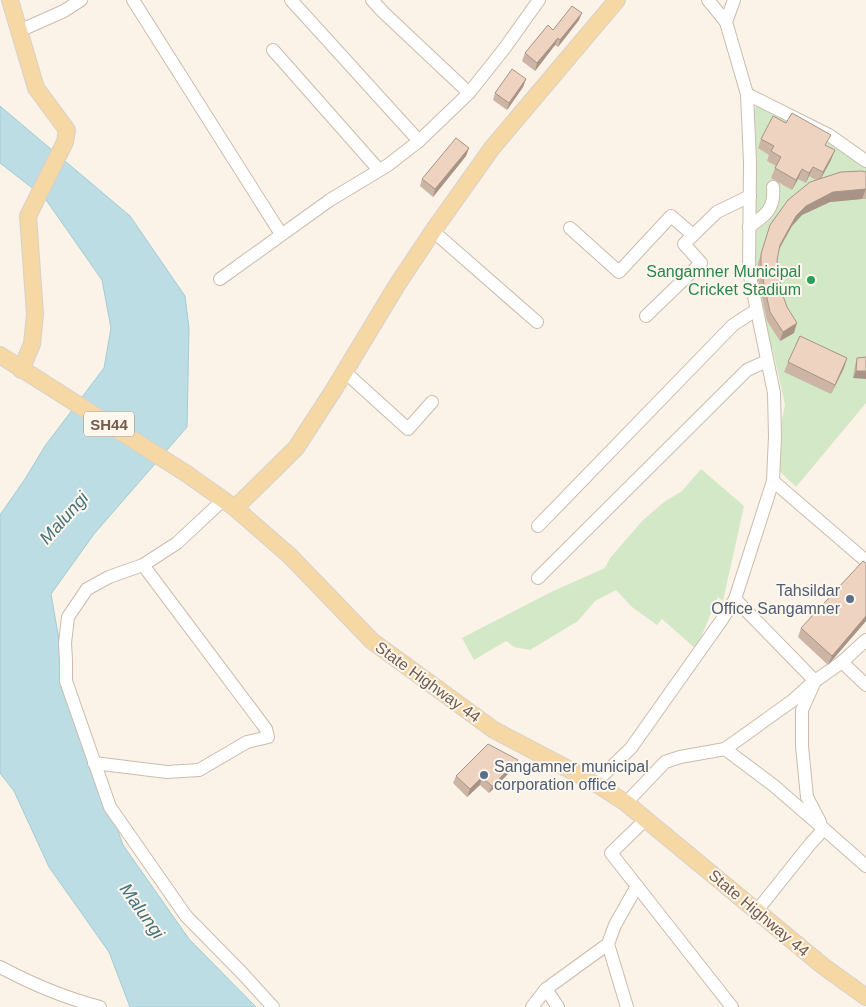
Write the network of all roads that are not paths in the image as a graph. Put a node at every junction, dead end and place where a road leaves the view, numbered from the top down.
1 (10, 0) edge
2 (81, 0) edge
3 (133, 0) edge
4 (291, 0) edge
5 (372, 0) edge
6 (539, 0) edge
7 (617, 0) edge
8 (708, 0) edge
9 (734, 0) edge
10 (726, 22) junction
11 (19, 31) junction
12 (273, 50) dead end
13 (469, 93) junction
14 (747, 94) junction
15 (418, 141) junction
16 (866, 161) edge
17 (379, 170) junction
18 (773, 187) dead end
19 (750, 196) junction
20 (749, 227) junction
21 (570, 228) dead end
22 (433, 230) junction
23 (281, 234) junction
24 (693, 235) junction
25 (220, 279) dead end
26 (756, 310) junction
27 (646, 316) dead end
28 (536, 322) dead end
29 (0, 356) edge
30 (768, 361) junction
31 (26, 372) junction
32 (345, 372) junction
33 (432, 402) dead end
34 (773, 481) junction
35 (229, 504) junction
36 (538, 526) dead end
37 (866, 561) edge
38 (144, 565) junction
39 (538, 578) dead end
40 (734, 599) junction
41 (866, 640) edge
42 (842, 662) junction
43 (815, 681) junction
44 (866, 685) edge
45 (725, 749) junction
46 (94, 762) junction
47 (595, 783) junction
48 (626, 803) junction
49 (646, 819) junction
50 (824, 829) junction
51 (866, 866) edge
52 (636, 886) junction
53 (756, 912) junction
54 (608, 944) junction
55 (0, 967) edge
56 (546, 989) junction
57 (866, 997) edge
58 (100, 1007) edge
59 (273, 1007) edge
60 (532, 1007) edge
61 (558, 1007) edge
62 (627, 1007) edge
63 (732, 1007) edge

1 - 11 main road
2 - 11 street
3 - 23 street
4 - 15 street
5 - 13 street
6 - 13 street
7 - 22 main road
8 - 10 street
9 - 10 street
10 - 14 street
11 - 31 main road
12 - 17 street
13 - 15 street
14 - 16 street
14 - 19 street
15 - 17 street
17 - 23 street
18 - 20 street
19 - 20 street
19 - 24 street
20 - 26 street
21 - 24 street
22 - 28 street
22 - 32 main road
23 - 25 street
24 - 27 street
26 - 30 street
26 - 36 street
29 - 31 main road, State Highway 44 / SH44
30 - 34 street
30 - 39 street
31 - 35 main road, State Highway 44 / SH44
32 - 33 street
32 - 35 main road
34 - 37 street
34 - 40 street
35 - 38 street
35 - 47 main road, State Highway 44 / SH44
38 - 46 street
38 - 46 street
40 - 43 street
40 - 47 street
41 - 42 street
42 - 43 street
42 - 44 street
43 - 45 street
43 - 50 street
45 - 48 street
45 - 50 street
46 - 59 street
47 - 48 main road, State Highway 44 / SH44
48 - 49 main road, State Highway 44 / SH44
49 - 52 street
49 - 53 main road, State Highway 44 / SH44
50 - 51 street
50 - 53 street
52 - 54 street
52 - 63 street
53 - 57 main road, State Highway 44 / SH44
54 - 56 street
54 - 62 street
55 - 58 street
56 - 60 street
56 - 61 street

